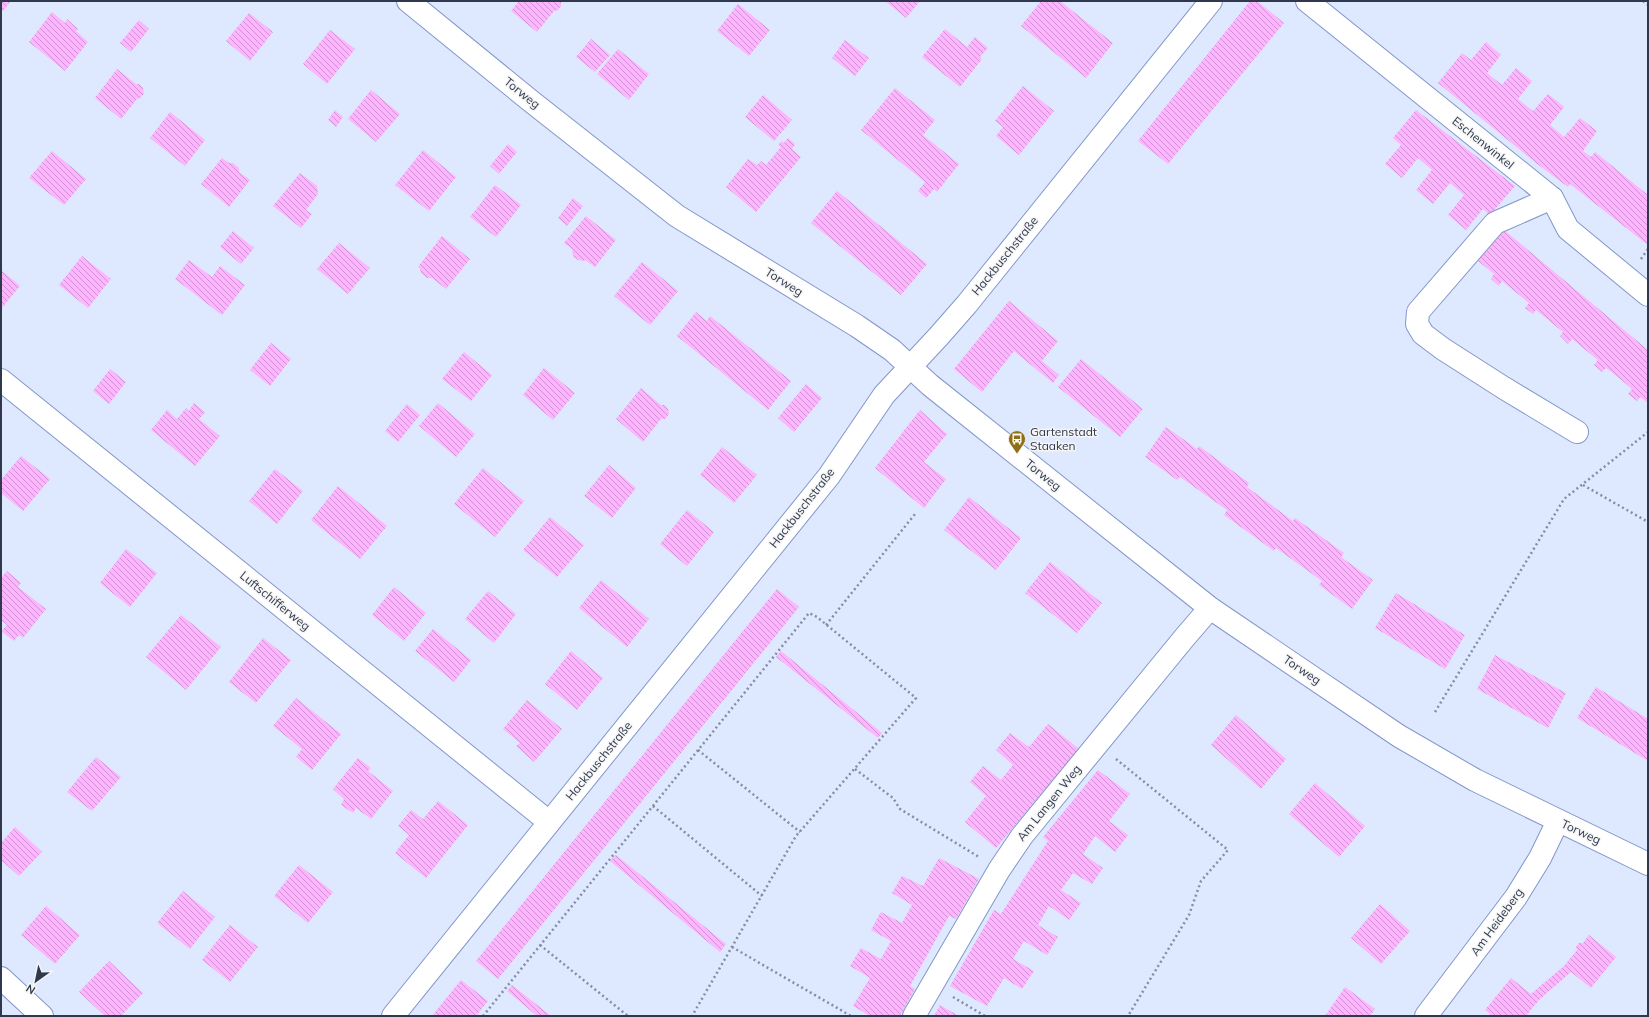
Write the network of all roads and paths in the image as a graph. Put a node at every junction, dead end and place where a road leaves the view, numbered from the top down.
1 (408, 1) edge
2 (1211, 1) edge
3 (1307, 1) edge
4 (1643, 1) edge
5 (1648, 5) edge
6 (1552, 198) junction
7 (1648, 295) edge
8 (910, 367) junction
9 (1, 380) edge
10 (1577, 432) dead end
11 (1648, 432) edge
12 (1583, 485) junction
13 (915, 514) dead end
14 (1648, 522) edge
15 (1210, 608) junction
16 (826, 625) junction
17 (1435, 712) dead end
18 (1098, 744) junction
19 (698, 750) junction
20 (855, 769) junction
21 (653, 806) junction
22 (1558, 821) junction
23 (549, 822) junction
24 (800, 832) junction
25 (1648, 864) edge
26 (999, 870) junction
27 (762, 896) junction
28 (540, 945) junction
29 (732, 947) junction
30 (1, 978) edge
31 (932, 984) junction
32 (42, 1016) edge
33 (393, 1016) edge
34 (483, 1016) edge
35 (628, 1016) edge
36 (692, 1016) edge
37 (851, 1016) edge
38 (914, 1016) edge
39 (985, 1016) edge
40 (1128, 1016) edge
41 (1426, 1016) edge

1 - 8 street, Torweg
2 - 8 street, Hackbuschstraße
3 - 6 street, Eschenwinkel
4 - 5 path
6 - 7 street, Eschenwinkel
6 - 10 street
8 - 15 street, Torweg
8 - 23 street, Hackbuschstraße
9 - 23 street, Luftschifferweg
11 - 12 path
12 - 14 path
12 - 17 path
13 - 16 path
15 - 18 street, Am Langen Weg
15 - 22 street, Torweg
16 - 19 path
16 - 20 path
18 - 26 street, Am Langen Weg
18 - 40 path
19 - 21 path
19 - 24 path
20 - 24 path
20 - 26 path
21 - 27 path
21 - 28 path
22 - 25 street, Torweg
22 - 41 street, Am Heideberg
23 - 33 street, Hackbuschstraße
24 - 27 path
26 - 31 street, Am Langen Weg
27 - 29 path
28 - 34 path
28 - 35 path
29 - 36 path
29 - 37 path
30 - 32 street
31 - 38 street, Am Langen Weg
31 - 39 path

